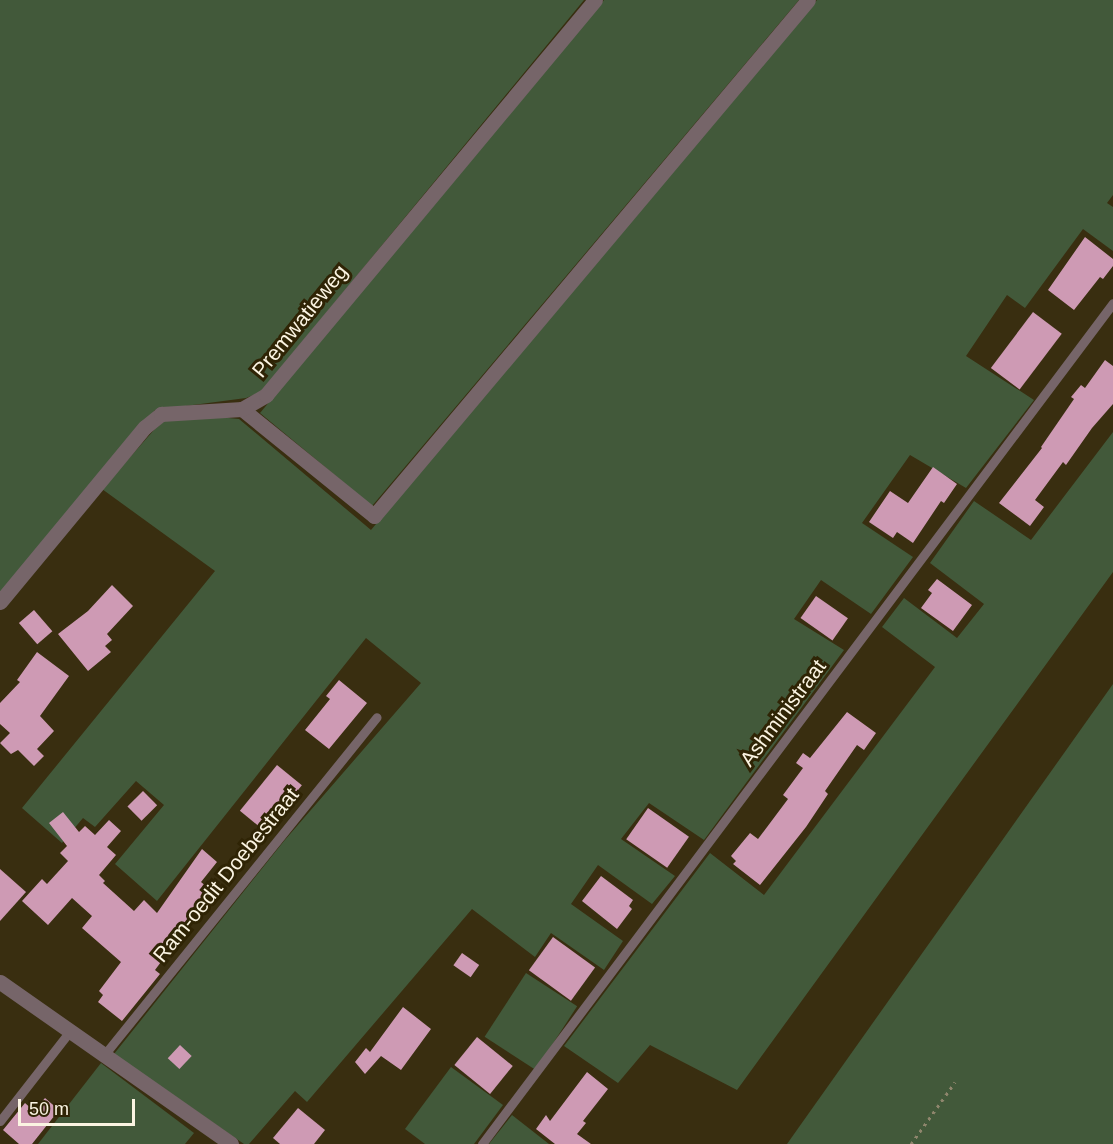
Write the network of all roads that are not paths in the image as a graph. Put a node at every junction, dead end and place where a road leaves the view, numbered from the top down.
1 (595, 0) edge
2 (808, 0) edge
3 (1113, 303) edge
4 (242, 409) junction
5 (0, 602) edge
6 (376, 717) dead end
7 (0, 982) edge
8 (70, 1031) junction
9 (104, 1055) junction
10 (0, 1121) edge
11 (231, 1144) edge
12 (482, 1144) edge

1 - 4 street, Premwatieweg
2 - 4 street
3 - 12 lane, Ashministraat
4 - 5 street, Premwatieweg
6 - 9 lane, Ram-oedit Doebestraat
7 - 8 street
8 - 9 street
8 - 10 lane
9 - 11 street

